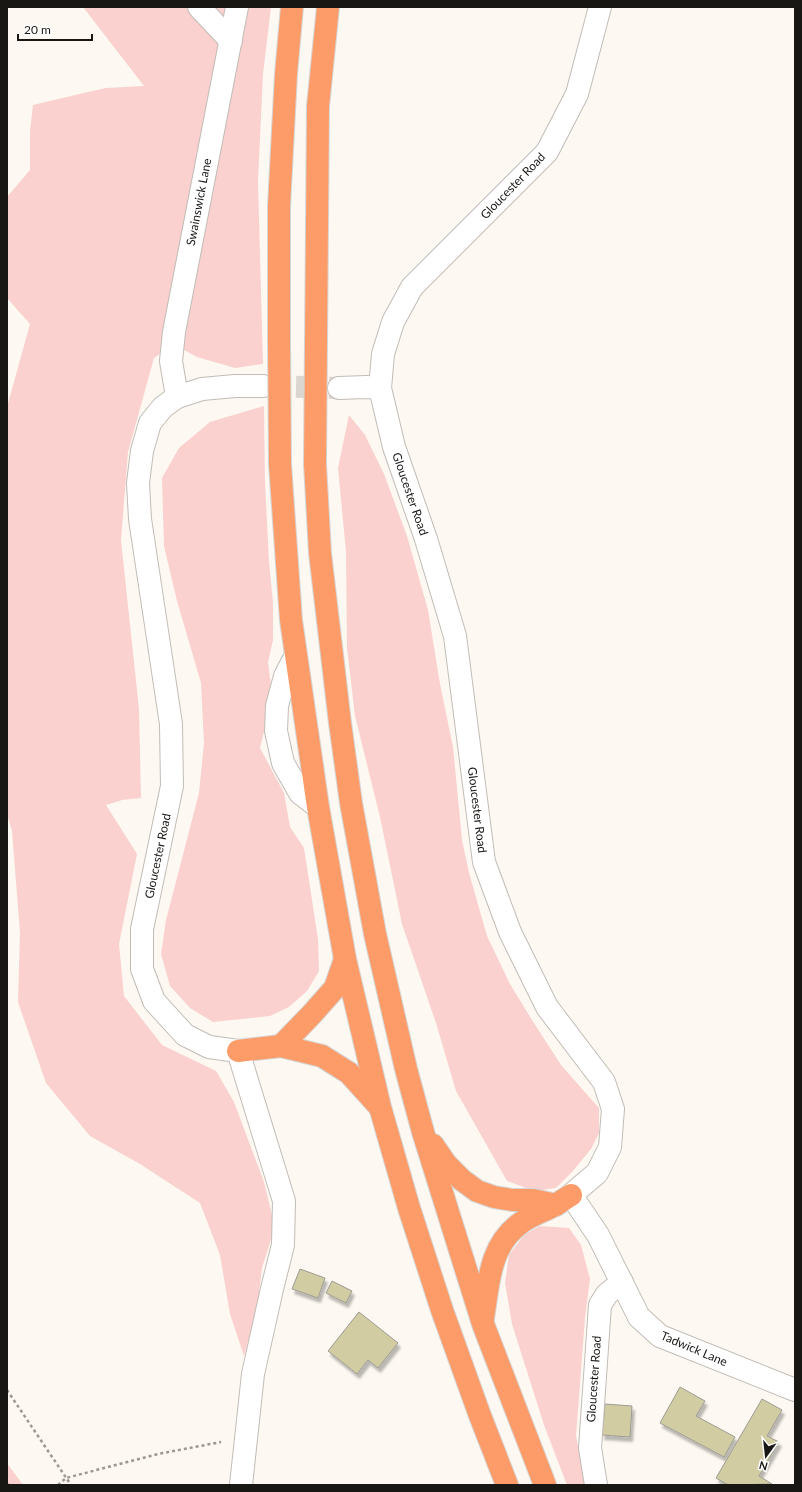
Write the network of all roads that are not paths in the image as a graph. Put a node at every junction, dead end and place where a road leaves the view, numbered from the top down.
1 (199, 7) edge
2 (237, 7) edge
3 (292, 7) edge
4 (328, 7) edge
5 (600, 7) edge
6 (231, 41) junction
7 (264, 386) tunnel mouth
8 (339, 388) tunnel mouth
9 (380, 388) junction
10 (177, 397) junction
11 (295, 657) junction
12 (318, 807) junction
13 (345, 959) junction
14 (280, 1046) junction
15 (238, 1051) junction
16 (380, 1107) junction
17 (423, 1132) junction
18 (563, 1200) junction
19 (622, 1282) junction
20 (483, 1324) junction
21 (795, 1390) edge
22 (241, 1485) edge
23 (508, 1485) edge
24 (545, 1485) edge
25 (596, 1485) edge

1 - 6 street
2 - 6 street, Swainswick Lane
3 - 11 highway, bridge
4 - 17 highway, bridge
5 - 9 street, Gloucester Road
6 - 10 street, Swainswick Lane
7 - 10 street, Gloucester Road
8 - 9 street
9 - 18 street, Gloucester Road
10 - 15 street, Gloucester Road
11 - 12 highway
11 - 12 street
12 - 13 highway
13 - 14 highway
13 - 16 highway
14 - 15 highway
14 - 16 highway
15 - 22 street
16 - 23 highway
17 - 18 highway
17 - 20 highway
18 - 19 street, Tadwick Lane
18 - 20 highway
19 - 21 street, Tadwick Lane
19 - 25 street, Gloucester Road
20 - 24 highway

